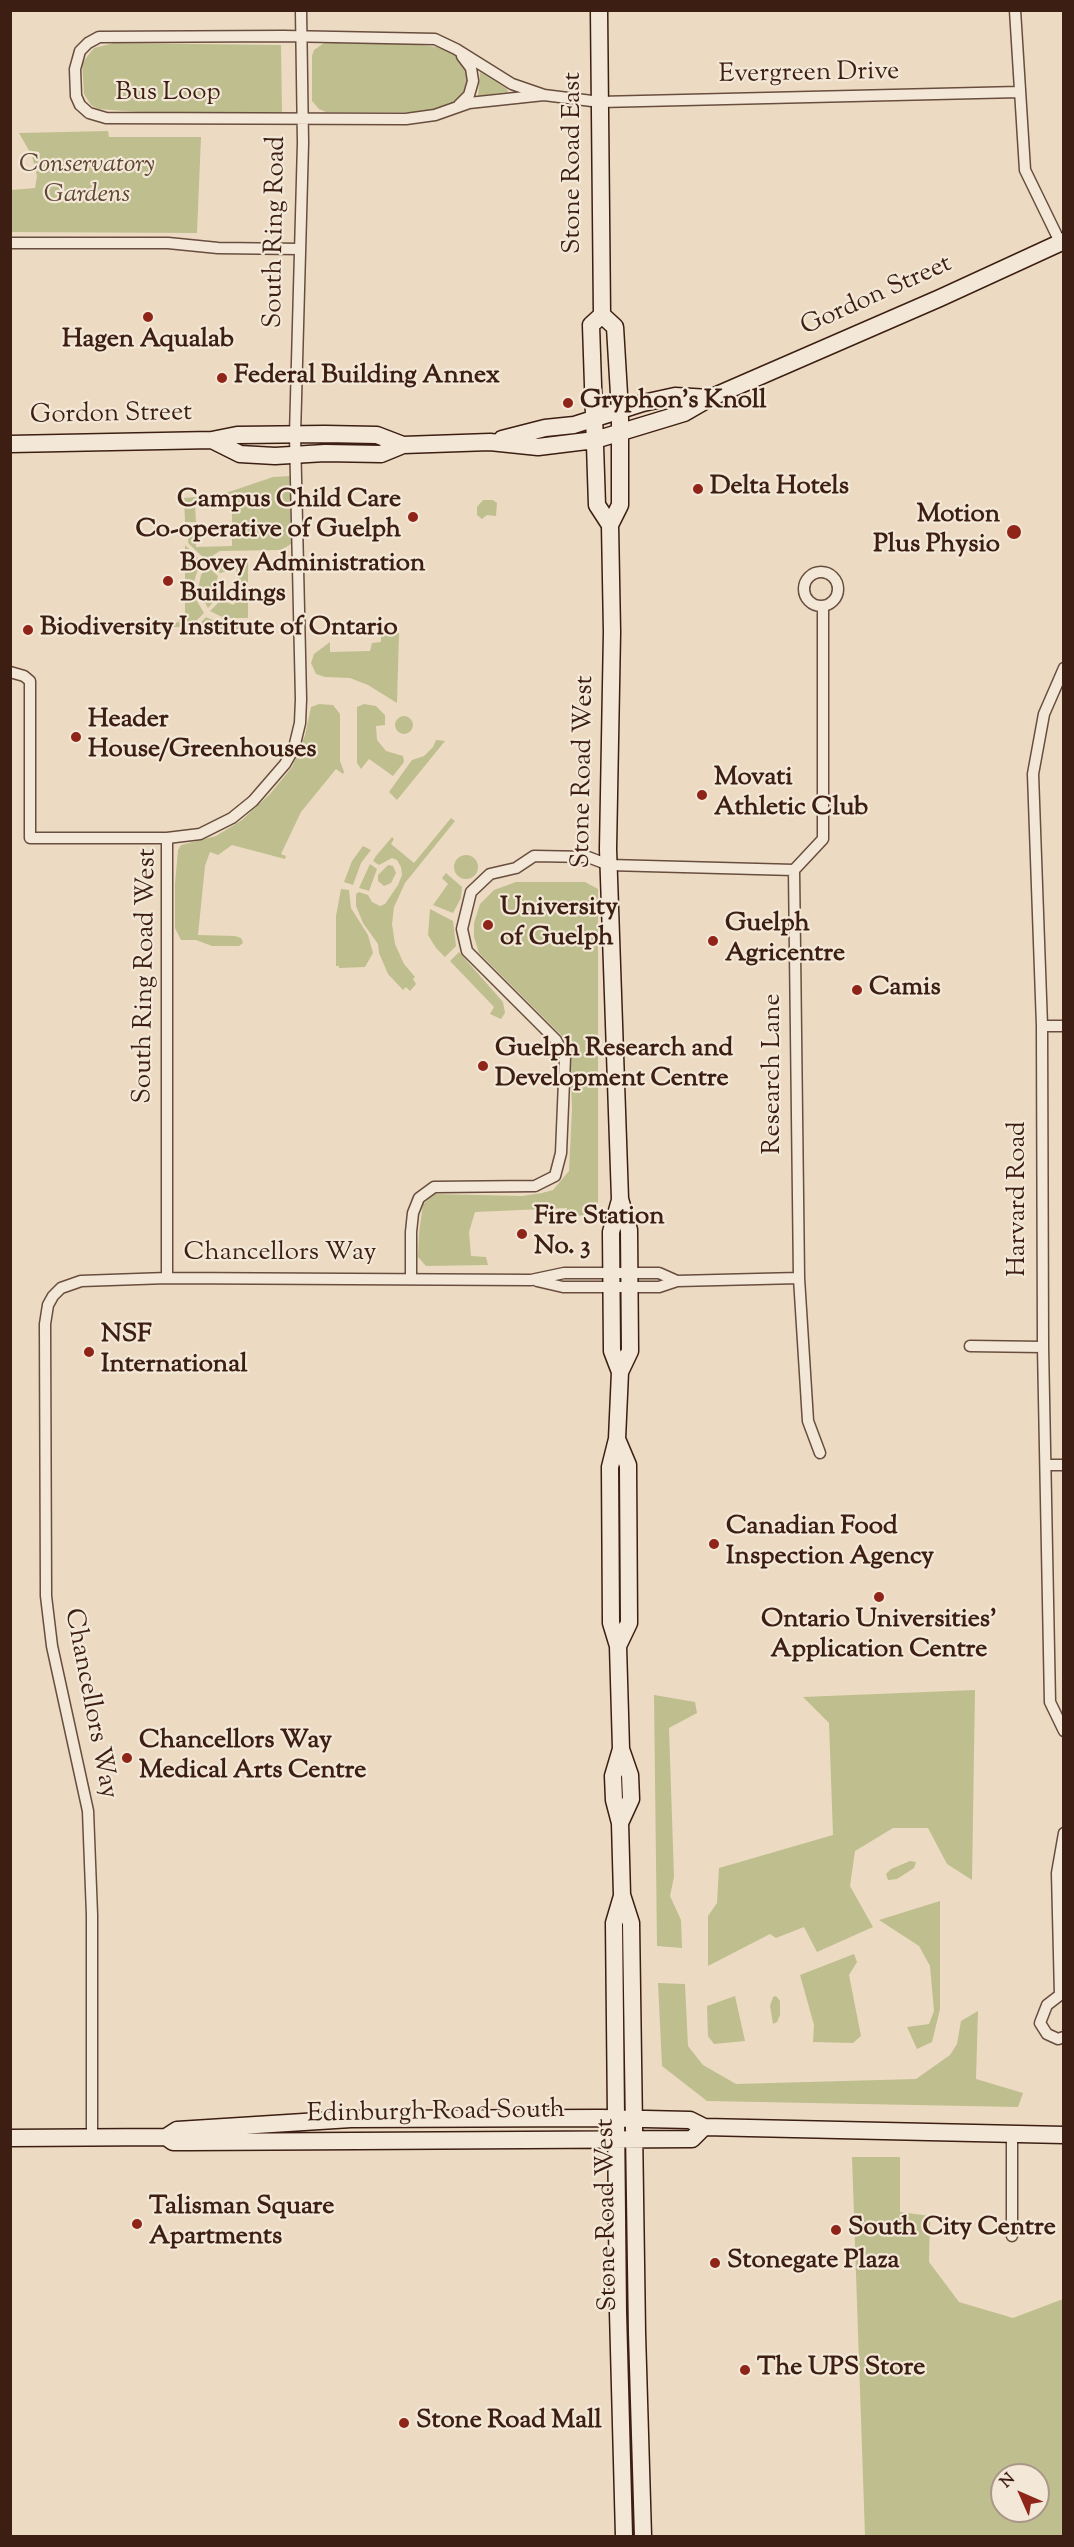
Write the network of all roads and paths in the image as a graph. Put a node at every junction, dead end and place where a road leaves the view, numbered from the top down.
1 (301, 10) edge
2 (599, 10) edge
3 (1015, 10) edge
4 (301, 37) junction
5 (456, 49) junction
6 (1019, 92) junction
7 (544, 95) junction
8 (600, 102) junction
9 (446, 112) junction
10 (302, 118) junction
11 (1062, 242) edge
12 (10, 243) edge
13 (300, 249) junction
14 (602, 315) junction
15 (710, 398) junction
16 (620, 411) junction
17 (594, 420) junction
18 (620, 433) junction
19 (295, 435) junction
20 (212, 440) junction
21 (595, 440) junction
22 (490, 442) junction
23 (10, 444) edge
24 (403, 446) junction
25 (295, 455) junction
26 (610, 525) junction
27 (823, 606) dead end
28 (1064, 668) edge
29 (10, 672) edge
30 (167, 838) junction
31 (609, 865) junction
32 (794, 870) junction
33 (1042, 1026) junction
34 (1064, 1026) edge
35 (167, 1278) junction
36 (411, 1278) junction
37 (799, 1278) junction
38 (620, 1280) junction
39 (969, 1346) dead end
40 (1043, 1347) junction
41 (820, 1453) dead end
42 (1046, 1465) junction
43 (1064, 1465) edge
44 (1064, 1731) edge
45 (1064, 1833) edge
46 (622, 1895) junction
47 (1062, 1996) edge
48 (1064, 2037) edge
49 (616, 2118) junction
50 (634, 2118) junction
51 (704, 2127) junction
52 (1012, 2134) junction
53 (1064, 2135) edge
54 (92, 2137) junction
55 (166, 2137) junction
56 (10, 2138) edge
57 (616, 2138) junction
58 (634, 2138) junction
59 (1012, 2236) dead end
60 (618, 2312) junction
61 (637, 2334) junction
62 (624, 2536) edge
63 (643, 2536) edge

1 - 4 street, South Ring Road
2 - 8 main road, Stone Road East
3 - 6 street
4 - 5 street, Bus Loop
4 - 10 street, South Ring Road
4 - 10 street, Bus Loop
5 - 7 street, Bus Loop
5 - 9 street, Bus Loop
6 - 8 street, Evergreen Drive
6 - 11 street
7 - 8 street, Bus Loop
7 - 9 street, Bus Loop
8 - 14 main road, Stone Road East
9 - 10 street, Bus Loop
10 - 13 street, South Ring Road
11 - 15 main road, Gordon Street
12 - 13 street
13 - 19 street, South Ring Road
14 - 16 main road, Stone Road East
14 - 17 main road, Stone Road East
15 - 16 main road, Gordon Street
15 - 18 main road, Gordon Street
16 - 17 main road, Gordon Street
16 - 18 main road, Stone Road East
17 - 21 main road, Stone Road East
17 - 22 main road, Gordon Street
18 - 21 main road, Gordon Street
18 - 26 main road, Stone Road West
19 - 20 main road, Gordon Street
19 - 24 main road, Gordon Street
19 - 25 street, South Ring Road
20 - 23 main road, Gordon Street
20 - 25 main road, Gordon Street
21 - 22 main road, Gordon Street
21 - 26 main road, Stone Road West
22 - 24 main road, Gordon Street
24 - 25 main road, Gordon Street
25 - 30 street, South Ring Road West
26 - 31 main road, Stone Road West
27 - 32 street
28 - 33 street, Harvard Road
29 - 30 street
30 - 35 street, South Ring Road West
31 - 32 street
31 - 36 street
31 - 38 main road, Stone Road West
32 - 37 street, Research Lane
33 - 34 street
33 - 40 street, Harvard Road
35 - 36 street, Chancellors Way
35 - 54 street, Chancellors Way
36 - 38 street, Chancellors Way
37 - 38 street
37 - 41 street, Research Lane
38 - 46 main road, Stone Road West
39 - 40 street
40 - 42 street, Harvard Road
42 - 43 street
42 - 44 street, Harvard Road
45 - 47 street
46 - 49 main road, Stone Road West
46 - 50 main road, Stone Road West
47 - 48 street
49 - 50 main road, Edinburgh Road South
49 - 55 main road, Edinburgh Road South
49 - 57 main road, Stone Road West
50 - 51 main road, Edinburgh Road South
50 - 58 main road, Stone Road West
51 - 52 main road, Edinburgh Road South
51 - 58 main road, Edinburgh Road South
52 - 53 main road, Edinburgh Road South
52 - 59 street
54 - 55 main road, Edinburgh Road South
54 - 56 main road, Edinburgh Road South
55 - 57 main road, Edinburgh Road South
57 - 58 main road, Edinburgh Road South
57 - 60 main road, Stone Road West
58 - 61 main road, Stone Road West
60 - 61 main road
60 - 62 main road, Stone Road West
61 - 63 main road, Stone Road West

